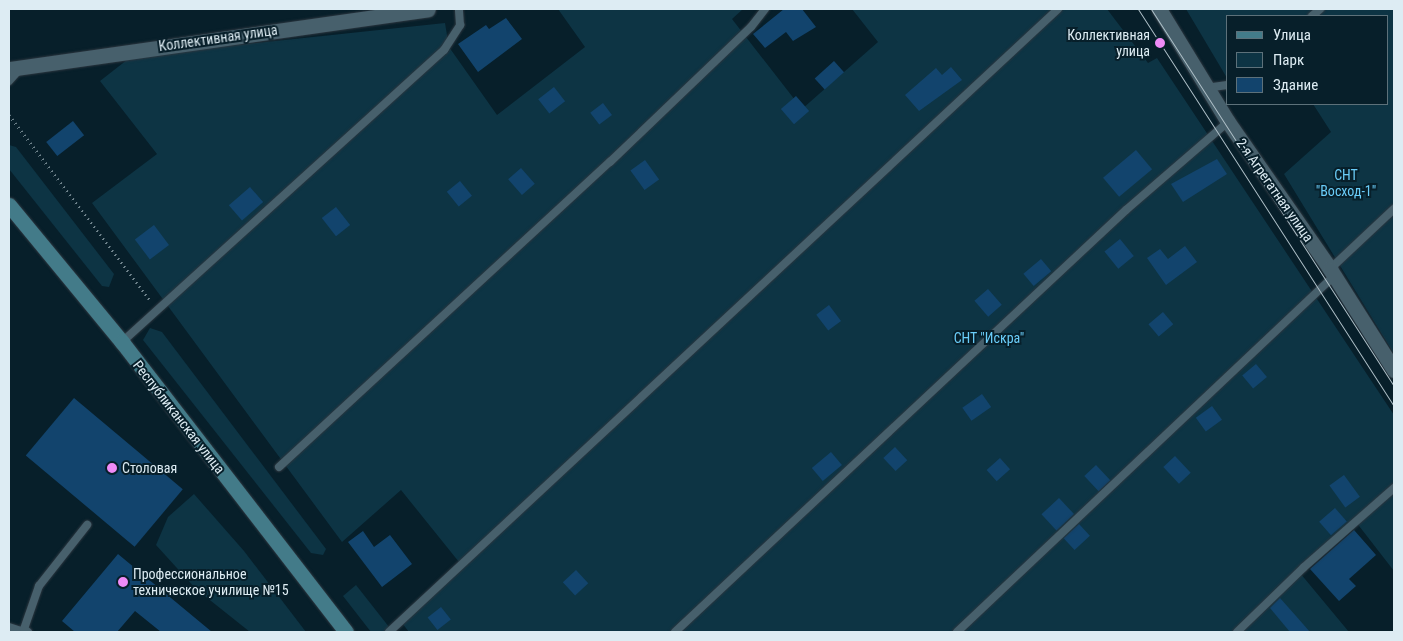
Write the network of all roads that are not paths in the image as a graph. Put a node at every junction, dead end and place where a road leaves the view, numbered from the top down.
1 (428, 9) edge
2 (459, 9) edge
3 (765, 9) edge
4 (1058, 9) edge
5 (1159, 9) edge
6 (26, 66) junction
7 (9, 69) edge
8 (9, 81) edge
9 (1226, 85) edge
10 (1206, 88) junction
11 (1228, 122) junction
12 (9, 205) edge
13 (1394, 209) edge
14 (1332, 273) junction
15 (122, 342) junction
16 (1394, 370) edge
17 (279, 467) dead end
18 (1394, 488) edge
19 (87, 525) dead end
20 (9, 627) edge
21 (25, 631) edge
22 (346, 632) edge
23 (389, 632) edge
24 (675, 632) edge
25 (957, 632) edge
26 (1237, 632) edge

1 - 6 street, Коллективная улица
2 - 15 lane
3 - 17 lane
4 - 23 lane
5 - 10 street, 2-я Агрегатная улица
6 - 7 street, Коллективная улица
6 - 8 lane
9 - 10 lane
10 - 11 street, 2-я Агрегатная улица
11 - 14 street, 2-я Агрегатная улица
11 - 24 lane
12 - 15 main road, Республиканская улица
13 - 14 lane
14 - 16 street, 2-я Агрегатная улица
14 - 25 lane
15 - 22 main road, Республиканская улица
18 - 26 lane
19 - 21 lane
20 - 21 lane

